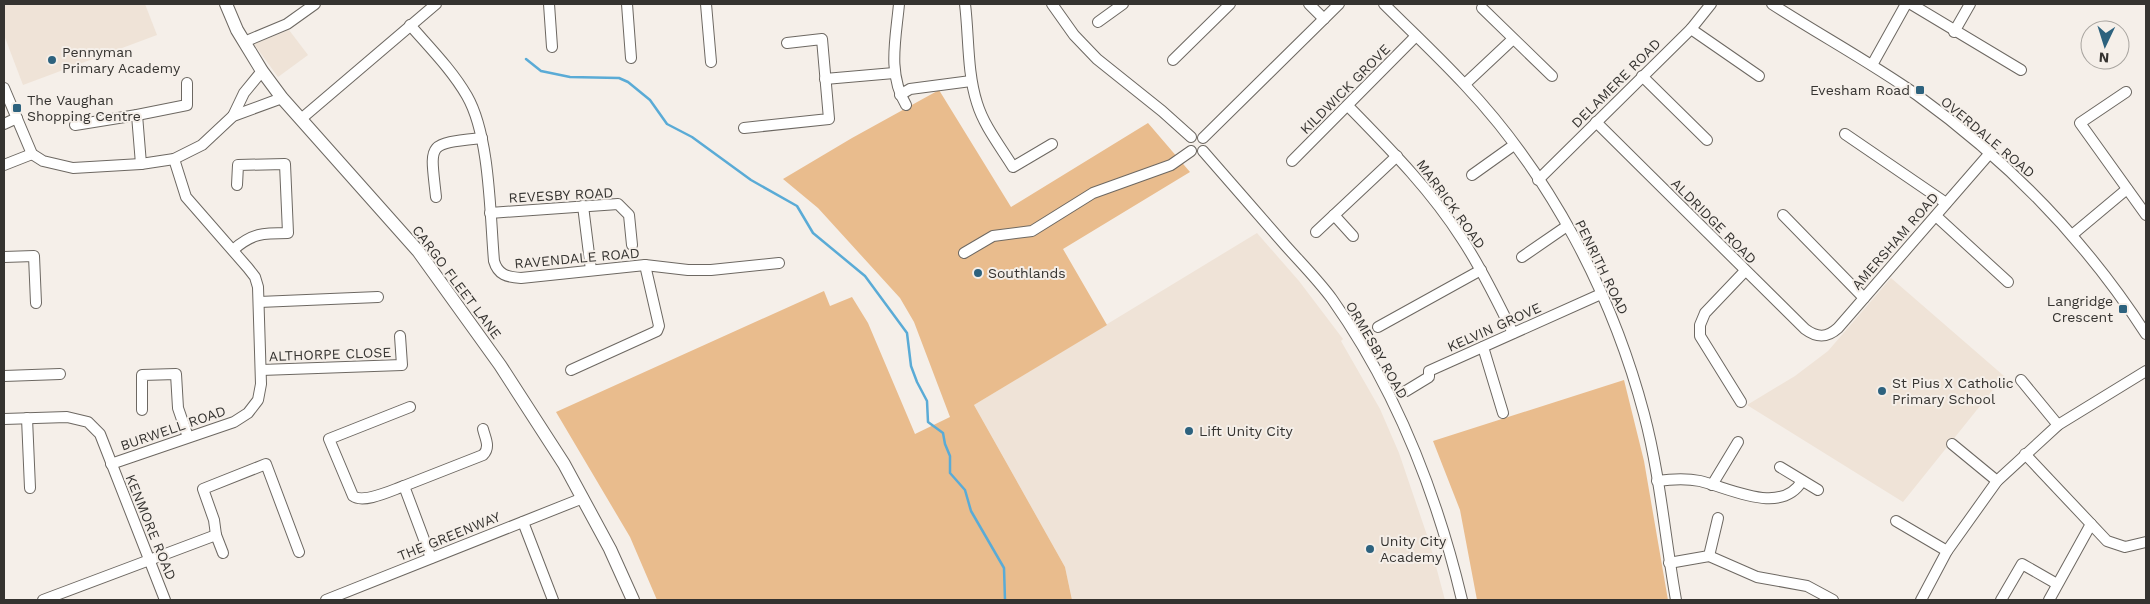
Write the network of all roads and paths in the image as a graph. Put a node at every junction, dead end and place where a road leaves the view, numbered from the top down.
1 (226, 4) edge
2 (315, 4) edge
3 (436, 4) edge
4 (550, 4) edge
5 (627, 4) edge
6 (706, 4) edge
7 (899, 4) edge
8 (965, 4) edge
9 (1052, 4) edge
10 (1123, 4) edge
11 (1309, 4) edge
12 (1339, 4) edge
13 (1384, 4) edge
14 (1711, 4) edge
15 (1772, 4) edge
16 (1906, 4) edge
17 (1911, 4) edge
18 (1970, 4) edge
19 (1226, 5) edge
20 (1482, 8) dead end
21 (1324, 19) junction
22 (1098, 22) dead end
23 (410, 25) junction
24 (1691, 30) junction
25 (1954, 32) junction
26 (1416, 36) junction
27 (1513, 39) junction
28 (244, 42) junction
29 (787, 43) dead end
30 (552, 48) dead end
31 (631, 58) dead end
32 (1173, 60) dead end
33 (711, 62) dead end
34 (1872, 66) junction
35 (2021, 70) dead end
36 (262, 71) junction
37 (894, 73) junction
38 (1552, 76) dead end
39 (1642, 76) junction
40 (1759, 76) dead end
41 (825, 78) junction
42 (972, 81) junction
43 (187, 83) dead end
44 (1464, 84) junction
45 (4, 88) edge
46 (2126, 92) dead end
47 (282, 98) junction
48 (1348, 106) junction
49 (137, 115) junction
50 (234, 116) junction
51 (17, 118) junction
52 (301, 119) junction
53 (1596, 122) junction
54 (4, 124) edge
55 (75, 125) dead end
56 (744, 128) dead end
57 (1845, 134) dead end
58 (1191, 137) junction
59 (482, 138) junction
60 (1203, 138) junction
61 (1706, 140) dead end
62 (1052, 144) dead end
63 (1514, 145) junction
64 (1203, 150) junction
65 (1191, 151) junction
66 (1990, 153) junction
67 (32, 154) junction
68 (1397, 156) junction
69 (174, 158) junction
70 (1292, 161) dead end
71 (140, 164) junction
72 (4, 165) edge
73 (1472, 175) dead end
74 (1538, 180) junction
75 (237, 185) dead end
76 (2127, 189) junction
77 (436, 197) dead end
78 (1946, 203) junction
79 (583, 206) junction
80 (490, 213) junction
81 (1334, 215) junction
82 (1783, 215) dead end
83 (2146, 215) edge
84 (1936, 216) junction
85 (1568, 226) junction
86 (1323, 229) dead end
87 (2072, 235) junction
88 (1353, 236) dead end
89 (632, 245) dead end
90 (233, 250) junction
91 (964, 254) dead end
92 (1522, 256) dead end
93 (4, 257) edge
94 (779, 263) dead end
95 (645, 266) junction
96 (591, 270) junction
97 (1481, 270) junction
98 (1745, 271) junction
99 (2008, 282) dead end
100 (1601, 294) junction
101 (378, 297) dead end
102 (1864, 298) junction
103 (259, 302) junction
104 (36, 304) dead end
105 (1378, 327) dead end
106 (1513, 332) junction
107 (2146, 334) edge
108 (400, 336) dead end
109 (1816, 336) joint
110 (1483, 347) junction
111 (261, 370) junction
112 (571, 370) dead end
113 (2146, 371) edge
114 (60, 374) dead end
115 (4, 376) edge
116 (2021, 380) dead end
117 (1406, 391) dead end
118 (1741, 402) dead end
119 (410, 407) dead end
120 (142, 410) dead end
121 (1503, 413) dead end
122 (27, 418) junction
123 (4, 419) edge
124 (2058, 425) junction
125 (482, 429) dead end
126 (188, 437) junction
127 (1738, 442) dead end
128 (1952, 444) dead end
129 (2025, 454) junction
130 (111, 464) junction
131 (1780, 467) dead end
132 (1657, 481) junction
133 (1802, 481) junction
134 (1997, 481) junction
135 (1712, 485) junction
136 (404, 486) junction
137 (30, 488) dead end
138 (1818, 490) dead end
139 (583, 498) junction
140 (1718, 518) dead end
141 (1896, 521) dead end
142 (523, 522) junction
143 (2091, 524) junction
144 (216, 535) junction
145 (2146, 542) edge
146 (1947, 551) junction
147 (299, 552) dead end
148 (223, 554) dead end
149 (1708, 556) junction
150 (431, 558) junction
151 (149, 561) junction
152 (1669, 563) junction
153 (2057, 584) junction
154 (43, 600) edge
155 (165, 600) edge
156 (326, 600) edge
157 (553, 600) edge
158 (633, 600) edge
159 (1462, 600) edge
160 (1676, 600) edge
161 (1833, 600) edge
162 (1922, 600) edge
163 (2001, 600) edge
164 (2049, 600) edge

1 - 28 main road, CARGO FLEET LANE
2 - 28 street
3 - 23 street
4 - 30 street
5 - 31 street
6 - 33 street
7 - 37 street
8 - 42 street
9 - 58 street
10 - 22 street
11 - 21 street
12 - 21 street
13 - 26 street, PENRITH ROAD
14 - 24 street, DELAMERE ROAD
15 - 34 street, OVERDALE ROAD
16 - 34 street
17 - 25 street
18 - 25 street
19 - 32 street
20 - 27 street
21 - 60 street
23 - 52 street
23 - 59 street, RAVENDALE ROAD
24 - 39 street, DELAMERE ROAD
24 - 40 street
25 - 35 street
26 - 44 street, PENRITH ROAD
26 - 48 street, KILDWICK GROVE
27 - 38 street
27 - 44 street
28 - 36 main road, CARGO FLEET LANE
29 - 41 street
34 - 66 street, OVERDALE ROAD
36 - 47 main road, CARGO FLEET LANE
36 - 50 street
37 - 41 street
37 - 42 street
39 - 53 street, DELAMERE ROAD
39 - 61 street
41 - 56 street
42 - 62 street
43 - 49 street
44 - 63 street, PENRITH ROAD
45 - 51 street
46 - 76 street
47 - 50 street
47 - 52 main road, CARGO FLEET LANE
48 - 68 street, MARRICK ROAD
48 - 70 street, KILDWICK GROVE
49 - 55 street
49 - 71 street
50 - 69 street
51 - 54 street
51 - 67 street
52 - 139 main road, CARGO FLEET LANE
53 - 74 street, DELAMERE ROAD
53 - 98 street, ALDRIDGE ROAD
57 - 78 street
58 - 60 street
58 - 65 street
59 - 77 street
59 - 80 street, RAVENDALE ROAD
60 - 64 street
63 - 73 street
63 - 74 street, PENRITH ROAD
64 - 65 street
64 - 159 street, ORMESBY ROAD
65 - 91 street
66 - 78 street, AMERSHAM ROAD
66 - 87 street, OVERDALE ROAD
67 - 71 street
67 - 72 street
68 - 81 street
68 - 97 street, MARRICK ROAD
69 - 71 street
69 - 90 street, BURWELL ROAD
74 - 85 street, PENRITH ROAD
75 - 90 street
76 - 83 street
76 - 87 street
78 - 84 street, AMERSHAM ROAD
79 - 80 street, REVESBY ROAD
79 - 89 street, REVESBY ROAD
79 - 96 street
80 - 96 street, RAVENDALE ROAD
81 - 86 street
81 - 88 street
82 - 102 street
84 - 99 street
84 - 102 street, AMERSHAM ROAD
85 - 92 street
85 - 100 street, PENRITH ROAD
87 - 107 street, OVERDALE ROAD
90 - 103 street, BURWELL ROAD
93 - 104 street
94 - 95 street, RAVENDALE ROAD
95 - 96 street, RAVENDALE ROAD
95 - 112 street
97 - 105 street
97 - 106 street, MARRICK ROAD
98 - 109 street, ALDRIDGE ROAD
98 - 118 street
100 - 106 street, KELVIN GROVE
100 - 132 street, PENRITH ROAD
101 - 103 street
102 - 109 street, AMERSHAM ROAD
103 - 111 street, BURWELL ROAD
106 - 110 street, KELVIN GROVE
108 - 111 street, ALTHORPE CLOSE
110 - 117 street, KELVIN GROVE
110 - 121 street
111 - 126 street, BURWELL ROAD
113 - 124 street
114 - 115 street
116 - 124 street
119 - 136 street
120 - 126 street
122 - 123 street, KENMORE ROAD
122 - 130 street, KENMORE ROAD
122 - 137 street
124 - 129 street
125 - 136 street
126 - 130 street, BURWELL ROAD
127 - 135 street
128 - 134 street
129 - 134 street
129 - 143 street
130 - 151 street, KENMORE ROAD
131 - 133 street
132 - 135 street
132 - 152 street, PENRITH ROAD
133 - 135 street
133 - 138 street
134 - 146 street
136 - 150 street
139 - 142 street, THE GREENWAY
139 - 158 main road, CARGO FLEET LANE
140 - 149 street
141 - 146 street
142 - 150 street, THE GREENWAY
142 - 157 street
143 - 145 street
143 - 153 street
144 - 147 street
144 - 148 street
144 - 151 street
146 - 162 street
149 - 152 street
149 - 161 street
150 - 156 street, THE GREENWAY
151 - 154 street
151 - 155 street, KENMORE ROAD
152 - 160 street, PENRITH ROAD
153 - 163 street
153 - 164 street

